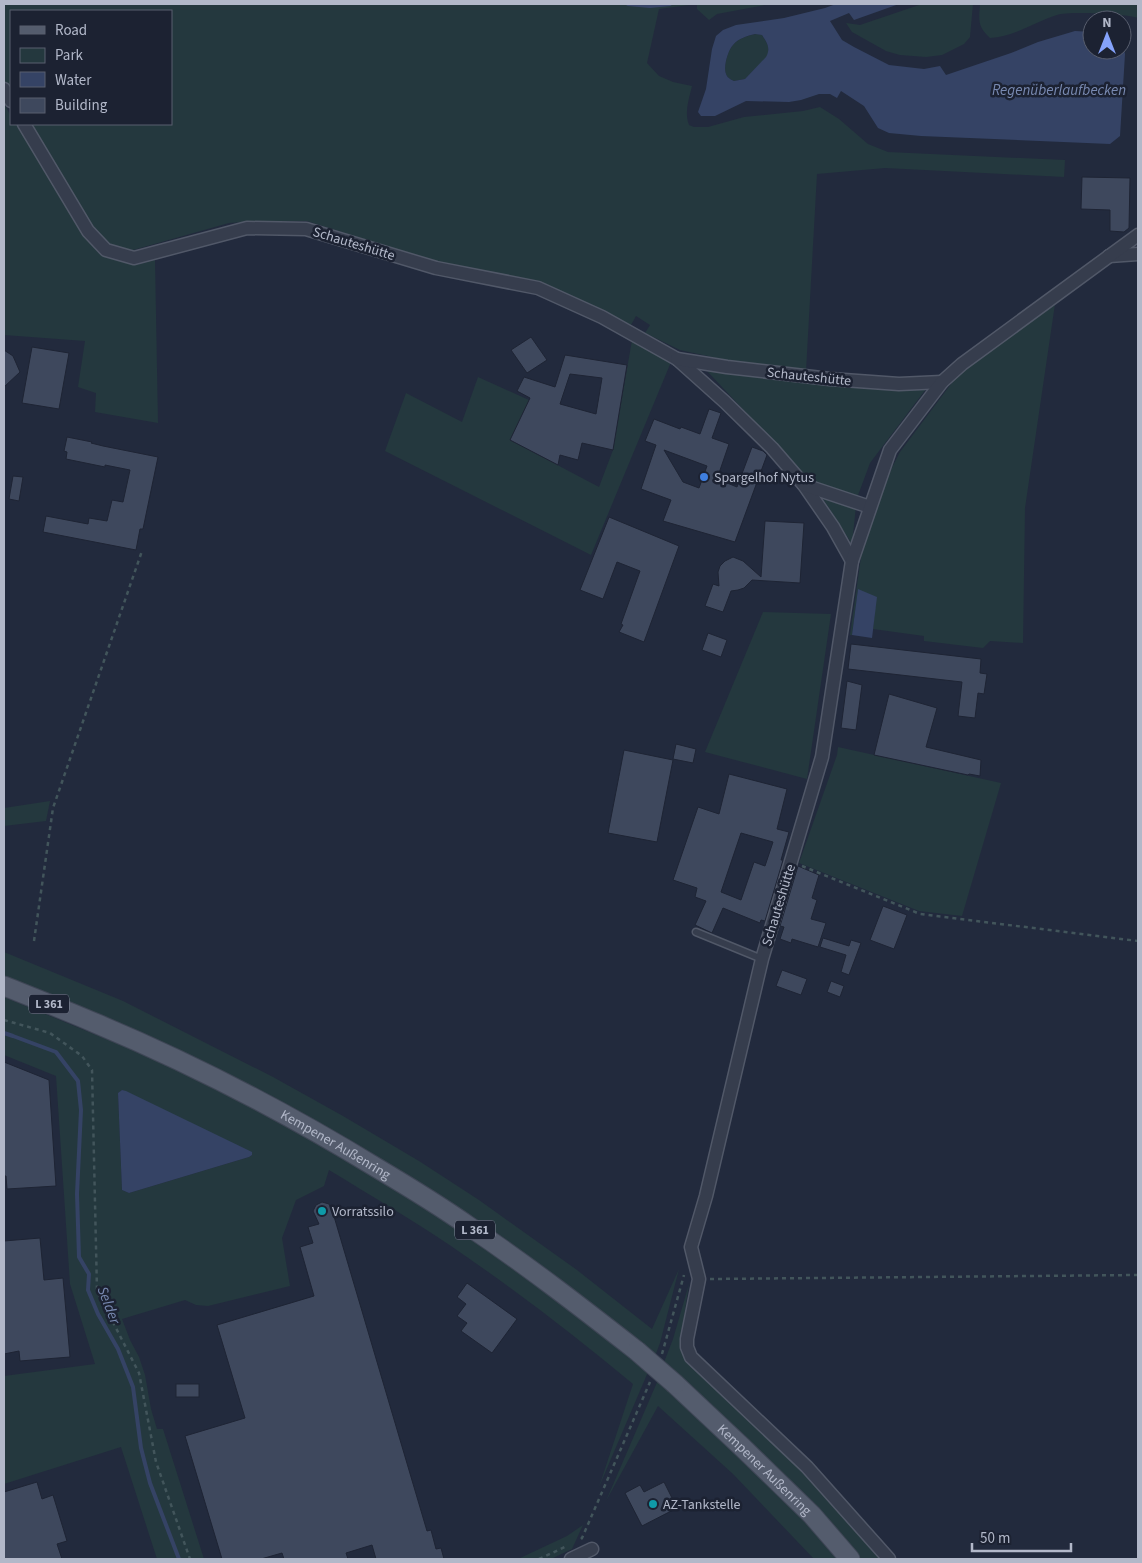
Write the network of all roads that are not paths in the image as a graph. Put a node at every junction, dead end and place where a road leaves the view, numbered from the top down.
1 (4, 89) edge
2 (10, 100) edge
3 (25, 125) edge
4 (1138, 235) edge
5 (1138, 254) edge
6 (1109, 256) junction
7 (677, 359) junction
8 (942, 382) junction
9 (804, 485) junction
10 (870, 507) junction
11 (852, 561) junction
12 (696, 932) dead end
13 (762, 959) junction
14 (4, 986) edge
15 (592, 1550) dead end
16 (571, 1559) edge
17 (850, 1559) edge
18 (889, 1559) edge

1 - 2 street
3 - 7 street, Schauteshütte
4 - 6 street, Schauteshütte
5 - 6 street
6 - 8 street, Schauteshütte
7 - 8 street, Schauteshütte
7 - 9 street, Schauteshütte
8 - 10 street, Schauteshütte
9 - 10 street
9 - 11 street, Schauteshütte
10 - 11 street, Schauteshütte
11 - 13 street, Schauteshütte
12 - 13 lane
13 - 18 street, Schauteshütte
14 - 17 main road, Kempener Außenring / L 361, bridge
15 - 16 street

